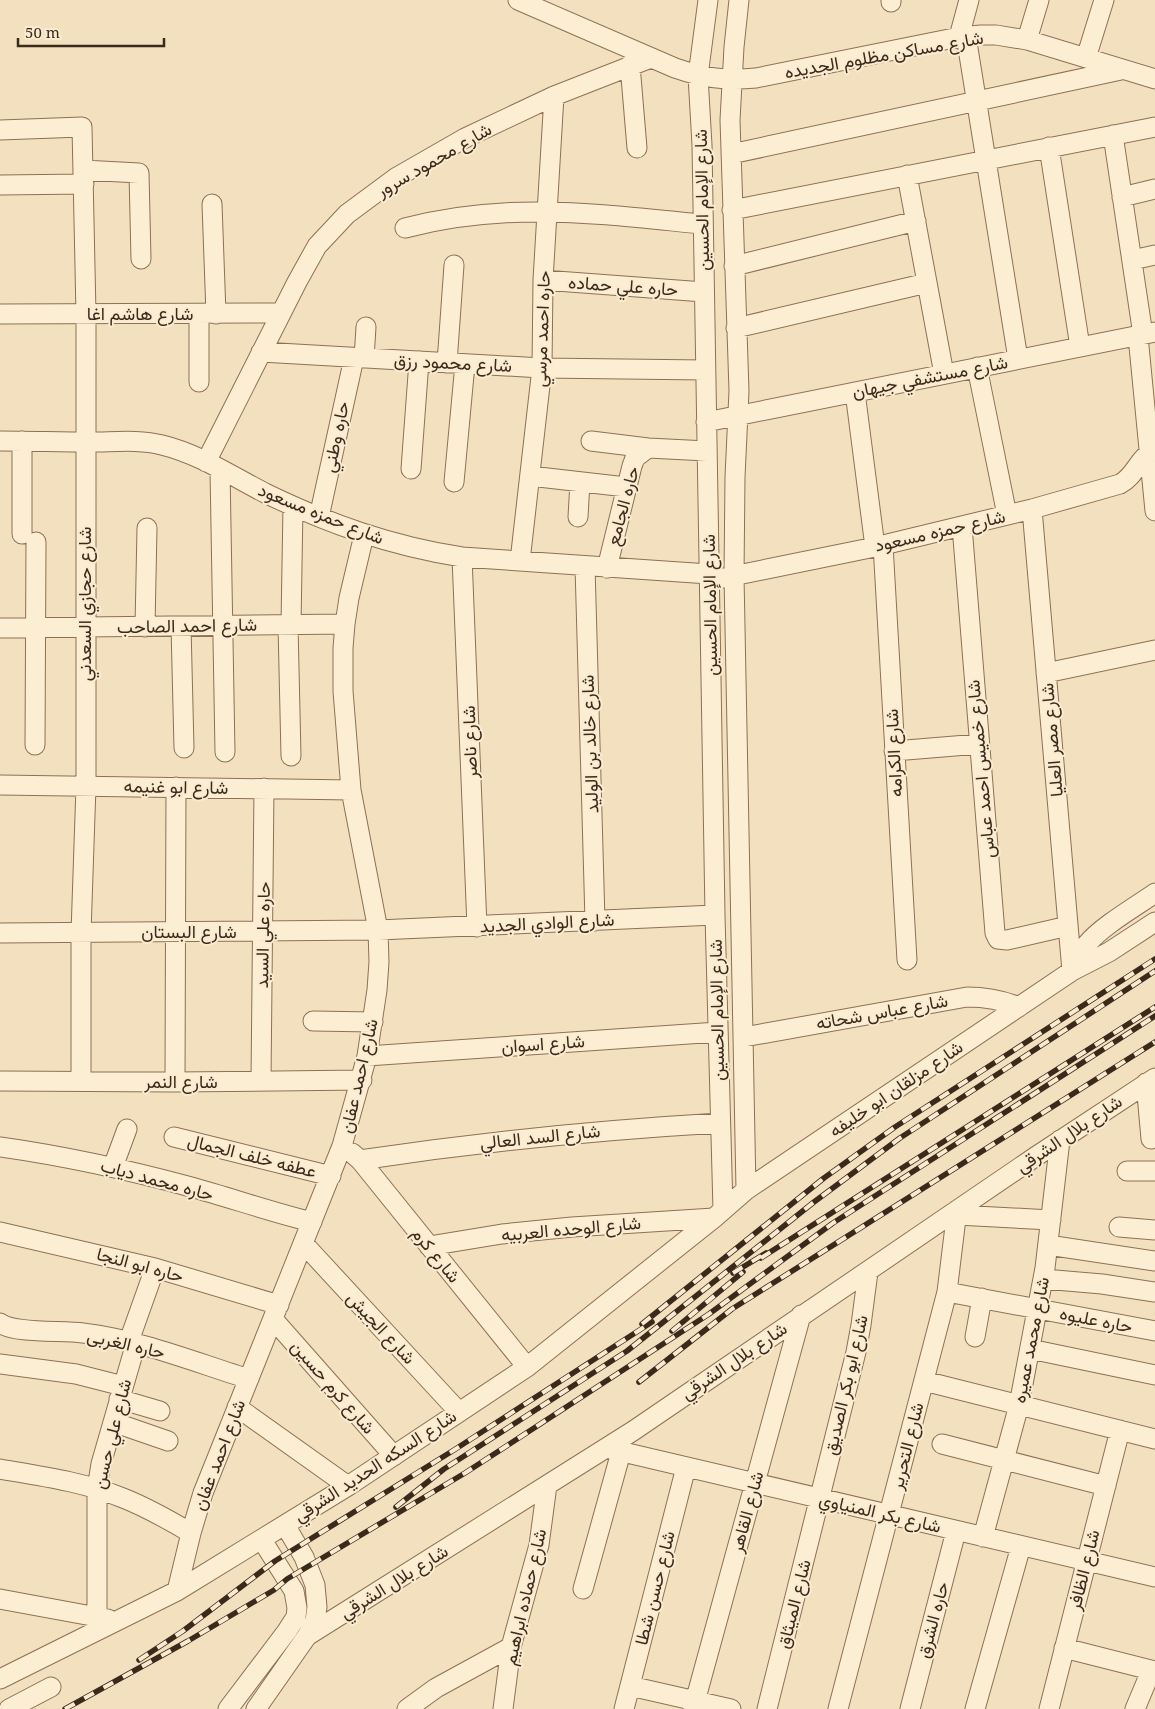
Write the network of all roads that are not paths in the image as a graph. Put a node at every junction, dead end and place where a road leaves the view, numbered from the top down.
1 (518, 0) edge
2 (708, 0) edge
3 (739, 0) edge
4 (969, 0) edge
5 (1039, 0) edge
6 (1104, 0) edge
7 (963, 37) junction
8 (1027, 40) junction
9 (651, 58) junction
10 (1086, 58) junction
11 (630, 65) junction
12 (1122, 70) junction
13 (698, 76) junction
14 (1155, 79) edge
15 (731, 80) junction
16 (554, 96) junction
17 (976, 101) junction
18 (1155, 126) edge
19 (0, 130) edge
20 (1113, 135) junction
21 (1050, 147) junction
22 (637, 148) dead end
23 (731, 154) junction
24 (986, 160) junction
25 (907, 175) junction
26 (83, 177) junction
27 (0, 186) edge
28 (1155, 188) edge
29 (1122, 197) junction
30 (212, 204) dead end
31 (732, 210) junction
32 (548, 211) junction
33 (916, 221) junction
34 (702, 224) junction
35 (404, 228) dead end
36 (1155, 254) edge
37 (142, 260) dead end
38 (1132, 260) junction
39 (454, 265) dead end
40 (734, 266) junction
41 (543, 280) junction
42 (927, 282) junction
43 (704, 292) junction
44 (280, 313) junction
45 (0, 314) edge
46 (86, 314) junction
47 (207, 314) junction
48 (366, 327) dead end
49 (736, 328) junction
50 (1145, 334) edge
51 (1080, 347) junction
52 (261, 352) junction
53 (359, 358) junction
54 (1018, 359) junction
55 (419, 361) junction
56 (456, 363) junction
57 (977, 367) junction
58 (542, 368) junction
59 (705, 370) junction
60 (944, 374) junction
61 (199, 382) dead end
62 (855, 392) junction
63 (739, 415) junction
64 (706, 422) junction
65 (0, 441) edge
66 (22, 441) junction
67 (591, 441) dead end
68 (85, 442) junction
69 (648, 448) junction
70 (707, 451) junction
71 (1152, 451) edge
72 (213, 466) junction
73 (411, 469) dead end
74 (530, 476) junction
75 (454, 482) dead end
76 (580, 482) junction
77 (626, 487) junction
78 (294, 506) junction
79 (1032, 509) junction
80 (1155, 510) edge
81 (1007, 515) junction
82 (319, 517) junction
83 (578, 517) dead end
84 (962, 526) junction
85 (147, 528) dead end
86 (364, 535) junction
87 (879, 546) junction
88 (462, 557) junction
89 (520, 561) junction
90 (585, 566) junction
91 (607, 568) junction
92 (734, 576) junction
93 (709, 577) junction
94 (345, 624) junction
95 (289, 625) junction
96 (180, 626) junction
97 (223, 626) junction
98 (85, 627) junction
99 (145, 627) junction
100 (0, 628) edge
101 (36, 628) junction
102 (1155, 650) edge
103 (1046, 673) junction
104 (979, 744) junction
105 (35, 745) dead end
106 (184, 748) dead end
107 (894, 751) junction
108 (224, 752) dead end
109 (290, 756) dead end
110 (0, 785) edge
111 (86, 786) junction
112 (176, 787) junction
113 (264, 788) junction
114 (351, 790) junction
115 (1155, 892) edge
116 (715, 915) junction
117 (595, 921) junction
118 (1155, 922) edge
119 (1068, 926) junction
120 (477, 927) junction
121 (378, 930) junction
122 (264, 932) junction
123 (0, 933) edge
124 (82, 933) junction
125 (175, 933) junction
126 (907, 960) dead end
127 (1072, 971) junction
128 (1019, 1007) junction
129 (313, 1021) dead end
130 (373, 1022) junction
131 (718, 1032) junction
132 (744, 1037) junction
133 (367, 1056) junction
134 (0, 1080) edge
135 (362, 1080) junction
136 (81, 1081) junction
137 (261, 1081) junction
138 (1151, 1081) edge
139 (175, 1082) junction
140 (720, 1123) junction
141 (127, 1129) dead end
142 (174, 1137) dead end
143 (1151, 1139) dead end
144 (1060, 1140) junction
145 (342, 1146) junction
146 (0, 1147) edge
147 (360, 1160) junction
148 (113, 1168) junction
149 (1127, 1171) dead end
150 (1155, 1171) edge
151 (331, 1176) junction
152 (746, 1190) junction
153 (957, 1212) junction
154 (718, 1214) junction
155 (1051, 1220) junction
156 (312, 1222) junction
157 (1119, 1227) dead end
158 (1155, 1230) edge
159 (0, 1232) edge
160 (304, 1243) junction
161 (1048, 1245) junction
162 (429, 1246) junction
163 (1155, 1261) edge
164 (155, 1268) junction
165 (868, 1272) junction
166 (1044, 1279) junction
167 (947, 1292) junction
168 (1155, 1292) edge
169 (982, 1298) junction
170 (1038, 1308) junction
171 (276, 1312) junction
172 (801, 1315) junction
173 (0, 1323) edge
174 (1155, 1331) edge
175 (975, 1337) dead end
176 (133, 1342) junction
177 (1030, 1349) junction
178 (0, 1364) edge
179 (527, 1367) junction
180 (1155, 1375) edge
181 (249, 1379) junction
182 (924, 1381) junction
183 (121, 1392) junction
184 (1019, 1405) junction
185 (238, 1407) junction
186 (160, 1411) dead end
187 (459, 1412) junction
188 (113, 1422) junction
189 (1120, 1430) junction
190 (1155, 1439) edge
191 (168, 1442) dead end
192 (942, 1444) dead end
193 (614, 1450) junction
194 (394, 1456) junction
195 (1004, 1459) junction
196 (686, 1467) junction
197 (0, 1469) edge
198 (755, 1483) junction
199 (548, 1485) junction
200 (348, 1486) junction
201 (1106, 1486) junction
202 (97, 1489) junction
203 (820, 1498) junction
204 (890, 1515) junction
205 (284, 1525) junction
206 (956, 1531) junction
207 (191, 1533) junction
208 (983, 1537) junction
209 (262, 1540) junction
210 (1021, 1546) junction
211 (1086, 1561) junction
212 (1155, 1578) edge
213 (583, 1589) dead end
214 (177, 1591) junction
215 (0, 1598) edge
216 (97, 1617) junction
217 (119, 1621) junction
218 (307, 1636) junction
219 (511, 1647) junction
220 (1064, 1648) junction
221 (1153, 1671) edge
222 (0, 1679) edge
223 (630, 1686) junction
224 (52, 1687) dead end
225 (694, 1705) edge
226 (9, 1709) edge
227 (228, 1709) edge
228 (256, 1709) edge
229 (407, 1709) edge
230 (503, 1709) edge
231 (624, 1709) edge
232 (731, 1709) edge
233 (767, 1709) edge
234 (838, 1709) edge
235 (910, 1709) edge
236 (974, 1709) edge
237 (1049, 1709) edge
238 (1135, 1709) edge

1 - 9 street, شارع مساكن مظلوم الجديده
2 - 13 street, شارع الإمام الحسين
3 - 15 street, شارع الإمام الحسين
4 - 7 street
5 - 8 street
6 - 10 street
7 - 8 street, شارع مساكن مظلوم الجديده
7 - 15 street, شارع مساكن مظلوم الجديده
7 - 17 street
8 - 10 street, شارع مساكن مظلوم الجديده
9 - 11 street, شارع محمود سرور
9 - 13 street, شارع مساكن مظلوم الجديده
10 - 12 street, شارع مساكن مظلوم الجديده
11 - 16 street, شارع محمود سرور
11 - 22 street
12 - 14 street, شارع مساكن مظلوم الجديده
12 - 17 street
13 - 15 street, شارع مساكن مظلوم الجديده
13 - 34 street, شارع الإمام الحسين
15 - 23 street, شارع الإمام الحسين
16 - 32 street, حاره احمد مرسي
16 - 44 street, شارع محمود سرور
17 - 23 street
17 - 24 street
18 - 20 street
19 - 26 street, شارع حجازي السعدني
20 - 21 street
20 - 29 street
21 - 24 street
21 - 51 street
23 - 31 street, شارع الإمام الحسين
24 - 25 street
24 - 54 street
25 - 31 street
25 - 33 street
26 - 27 street
26 - 37 street
26 - 46 street, شارع حجازي السعدني
28 - 29 street
29 - 38 street
30 - 47 street
31 - 40 street, شارع الإمام الحسين
32 - 34 street
32 - 35 street
32 - 41 street, حاره احمد مرسي
33 - 40 street
33 - 42 street
34 - 43 street, شارع الإمام الحسين
36 - 38 street
38 - 50 street
39 - 56 street
40 - 49 street, شارع الإمام الحسين
41 - 43 street, حاره علي حماده
41 - 58 street, حاره احمد مرسي
42 - 49 street
42 - 60 street
43 - 59 street, شارع الإمام الحسين
44 - 47 street, شارع هاشم اغا
44 - 52 street, شارع محمود سرور
45 - 46 street, شارع هاشم اغا
46 - 47 street, شارع هاشم اغا
46 - 68 street, شارع حجازي السعدني
47 - 61 street
48 - 53 street, حاره وطني
49 - 63 street, شارع الإمام الحسين
50 - 51 street, شارع مستشفي جيهان
50 - 71 street
51 - 54 street, شارع مستشفي جيهان
52 - 53 street, شارع محمود رزق
52 - 72 street, شارع محمود سرور
53 - 55 street, شارع محمود رزق
53 - 82 street, حاره وطني
54 - 57 street, شارع مستشفي جيهان
55 - 56 street, شارع محمود رزق
55 - 73 street
56 - 58 street, شارع محمود رزق
56 - 75 street
57 - 60 street, شارع مستشفي جيهان
57 - 81 street
58 - 59 street, شارع محمود رزق
58 - 74 street, حاره احمد مرسي
59 - 64 street, شارع الإمام الحسين
60 - 62 street, شارع مستشفي جيهان
62 - 63 street, شارع مستشفي جيهان
62 - 87 street, شارع الكرامه
63 - 64 street, شارع مستشفي جيهان
63 - 92 street, شارع الإمام الحسين
64 - 70 street, شارع الإمام الحسين
65 - 66 street, شارع حمزه مسعود
66 - 68 street, شارع حمزه مسعود
66 - 101 street
67 - 69 street
68 - 72 street, شارع حمزه مسعود
68 - 98 street, شارع حجازي السعدني
69 - 70 street, حاره الجامع
69 - 77 street, حاره الجامع
70 - 93 street, شارع الإمام الحسين
71 - 79 street, شارع حمزه مسعود
71 - 80 street
72 - 78 street, شارع حمزه مسعود
72 - 97 street
74 - 76 street
74 - 89 street, حاره احمد مرسي
76 - 77 street
76 - 83 street
77 - 91 street, حاره الجامع
78 - 82 street, شارع حمزه مسعود
78 - 95 street
79 - 81 street, شارع حمزه مسعود
79 - 103 street, شارع مصر العليا
81 - 84 street, شارع حمزه مسعود
82 - 86 street, شارع حمزه مسعود
84 - 87 street, شارع حمزه مسعود
84 - 104 street, شارع خميس احمد عباس
85 - 99 street
86 - 88 street, شارع حمزه مسعود
86 - 94 street, شارع احمد عفان
87 - 92 street, شارع حمزه مسعود
87 - 107 street, شارع الكرامه
88 - 89 street, شارع حمزه مسعود
88 - 120 street, شارع ناصر
89 - 90 street, شارع حمزه مسعود
90 - 91 street, شارع حمزه مسعود
90 - 117 street, شارع خالد بن الوليد
91 - 93 street, شارع حمزه مسعود
92 - 93 street, شارع حمزه مسعود
92 - 132 street, شارع الإمام الحسين
93 - 116 street, شارع الإمام الحسين
94 - 95 street, شارع احمد الصاحب
94 - 114 street, شارع احمد عفان
95 - 97 street, شارع احمد الصاحب
95 - 109 street
96 - 97 street, شارع احمد الصاحب
96 - 99 street, شارع احمد الصاحب
96 - 106 street
97 - 108 street
98 - 99 street, شارع احمد الصاحب
98 - 101 street, شارع احمد الصاحب
98 - 111 street, شارع حجازي السعدني
100 - 101 street, شارع احمد الصاحب
101 - 105 street
102 - 103 street
103 - 119 street, شارع مصر العليا
104 - 107 street
104 - 119 street, شارع خميس احمد عباس
107 - 126 street, شارع الكرامه
110 - 111 street, شارع ابو غنيمه
111 - 112 street, شارع ابو غنيمه
111 - 124 street, شارع حجازي السعدني
112 - 113 street, شارع ابو غنيمه
112 - 125 street
113 - 114 street, شارع ابو غنيمه
113 - 122 street, حاره علي السيد
114 - 121 street, شارع احمد عفان
115 - 127 street, شارع مزلقان ابو خليفه
116 - 117 street, شارع الوادي الجديد
116 - 131 street, شارع الإمام الحسين
117 - 120 street, شارع الوادي الجديد
118 - 127 street, شارع مزلقان ابو خليفه
119 - 127 street, شارع مصر العليا
120 - 121 street, شارع الوادي الجديد
121 - 122 street, شارع البستان
121 - 130 street, شارع احمد عفان
122 - 125 street, شارع البستان
122 - 137 street, حاره علي السيد
123 - 124 street, شارع البستان
124 - 125 street, شارع البستان
124 - 136 street, شارع حجازي السعدني
125 - 139 street
127 - 128 street, شارع مزلقان ابو خليفه
128 - 132 street, شارع عباس شحاته
128 - 152 street, شارع مزلقان ابو خليفه
129 - 130 street
130 - 133 street, شارع احمد عفان
131 - 133 street, شارع اسوان
131 - 140 street, شارع الإمام الحسين
132 - 152 street, شارع الإمام الحسين
133 - 135 street, شارع احمد عفان
134 - 136 street, شارع النمر
135 - 137 street, شارع النمر
135 - 145 street, شارع احمد عفان
136 - 139 street, شارع النمر
137 - 139 street, شارع النمر
138 - 143 street
138 - 144 street, شارع بلال الشرقي
140 - 147 street, شارع السد العالي
140 - 154 street, شارع الإمام الحسين
141 - 148 street
142 - 151 street, عطفه خلف الجمال
144 - 153 street, شارع بلال الشرقي
144 - 155 street, شارع محمد عميره
145 - 147 street, شارع كرم
145 - 151 street, شارع احمد عفان
146 - 148 street, حاره محمد دياب
147 - 162 street, شارع كرم
148 - 156 street, حاره محمد دياب
149 - 150 street
151 - 156 street, شارع احمد عفان
152 - 154 street, شارع مزلقان ابو خليفه
153 - 155 street
153 - 165 street, شارع بلال الشرقي
153 - 167 street, شارع التحرير
154 - 162 street, شارع الوحده العربيه
154 - 179 street, شارع السكه الحديد الشرقي
155 - 161 street, شارع محمد عميره
156 - 160 street, شارع احمد عفان
157 - 158 street
159 - 164 street, حاره ابو النجا
160 - 171 street, شارع احمد عفان
160 - 187 street, شارع الجيش
161 - 163 street
161 - 166 street, شارع محمد عميره
162 - 179 street, شارع كرم
164 - 171 street, حاره ابو النجا
164 - 176 street, شارع علي حسن
165 - 172 street, شارع بلال الشرقي
165 - 203 street, شارع ابو بكر الصديق
166 - 168 street
166 - 170 street, شارع محمد عميره
167 - 169 street, حاره عليوه
167 - 182 street, شارع التحرير
169 - 170 street, حاره عليوه
169 - 175 street
170 - 174 street, حاره عليوه
170 - 177 street, شارع محمد عميره
171 - 181 street, شارع احمد عفان
171 - 194 street, شارع كرم حسين
172 - 193 street, شارع بلال الشرقي
172 - 198 street, شارع القاهر
173 - 176 street, حاره الغربى
176 - 181 street, حاره الغربى
176 - 183 street, شارع علي حسن
177 - 180 street
177 - 184 street, شارع محمد عميره
178 - 183 street
179 - 187 street, شارع السكه الحديد الشرقي
181 - 185 street, شارع احمد عفان
182 - 184 street
182 - 204 street, شارع التحرير
183 - 186 street
183 - 188 street, شارع علي حسن
184 - 189 street
184 - 195 street, شارع محمد عميره
185 - 200 street
185 - 207 street, شارع احمد عفان
187 - 194 street, شارع السكه الحديد الشرقي
188 - 191 street
188 - 202 street, شارع علي حسن
189 - 190 street
189 - 201 street, شارع الظافر
192 - 195 street
193 - 196 street, شارع بكر المنياوي
193 - 199 street, شارع بلال الشرقي
193 - 213 street
194 - 200 street, شارع السكه الحديد الشرقي
195 - 201 street
195 - 208 street, شارع محمد عميره
196 - 198 street, شارع بكر المنياوي
196 - 223 street, شارع حسن شطا
197 - 202 street
198 - 203 street, شارع بكر المنياوي
198 - 225 street, شارع القاهر
199 - 218 street, شارع بلال الشرقي
199 - 219 street, شارع حماده ابراهيم
200 - 205 street, شارع السكه الحديد الشرقي
201 - 211 street, شارع الظافر
202 - 207 street
202 - 216 street, شارع علي حسن
203 - 204 street, شارع بكر المنياوي
203 - 233 street, شارع الميثاق
204 - 206 street, شارع بكر المنياوي
204 - 234 street, شارع التحرير
205 - 209 street, شارع السكه الحديد الشرقي
205 - 218 street
206 - 208 street, شارع بكر المنياوي
206 - 235 street, حاره الشرق
207 - 214 street, شارع احمد عفان
208 - 210 street, شارع بكر المنياوي
209 - 214 street, شارع السكه الحديد الشرقي
209 - 227 street
210 - 211 street, شارع بكر المنياوي
210 - 236 street
211 - 212 street, شارع بكر المنياوي
211 - 220 street, شارع الظافر
214 - 217 street, شارع السكه الحديد الشرقي
215 - 216 street
216 - 217 street
217 - 222 street, شارع السكه الحديد الشرقي
218 - 228 street
219 - 229 street
219 - 230 street, شارع حماده ابراهيم
220 - 221 street
220 - 237 street, شارع الظافر
221 - 238 street
223 - 225 street
223 - 231 street, شارع حسن شطا
224 - 226 street
225 - 232 street

